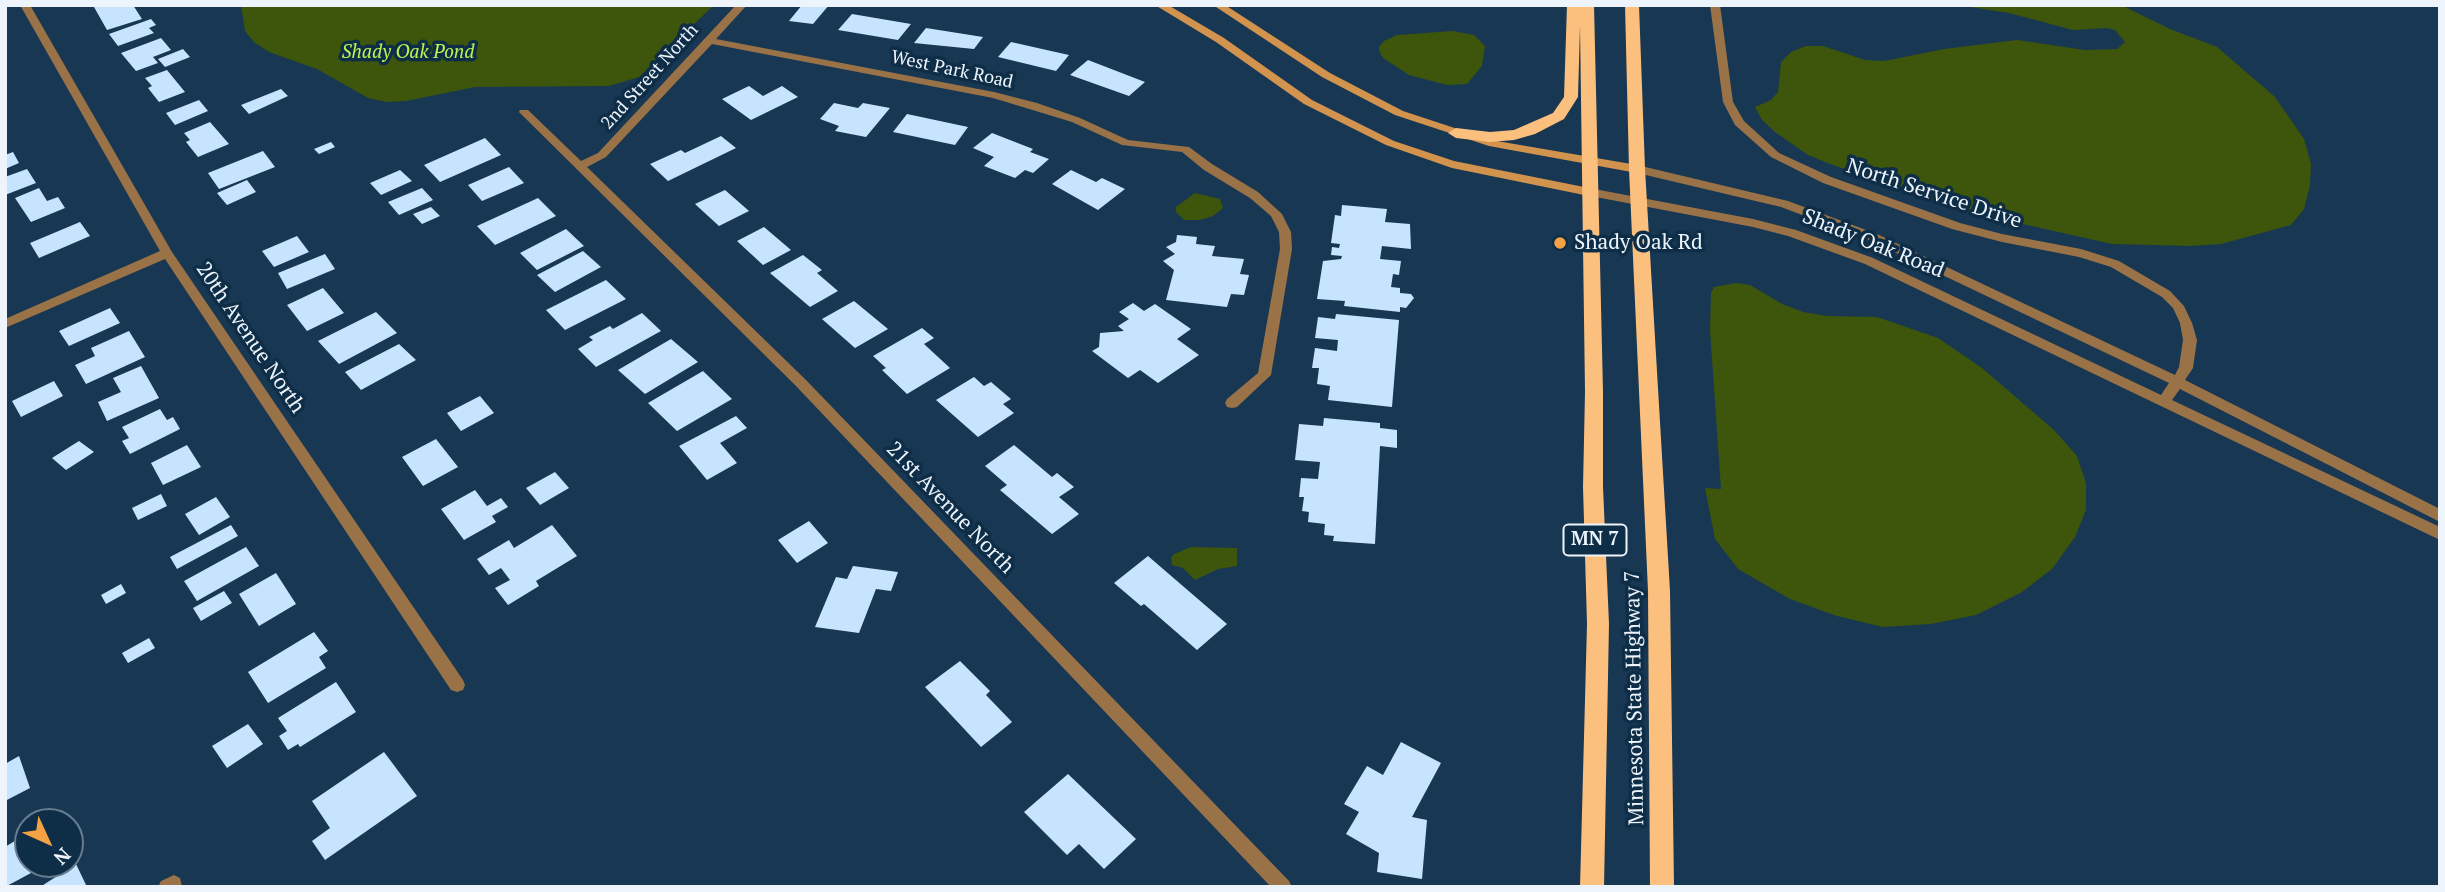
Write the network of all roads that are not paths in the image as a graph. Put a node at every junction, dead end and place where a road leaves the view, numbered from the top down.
1 (25, 5) edge
2 (741, 5) edge
3 (1160, 5) edge
4 (1218, 5) edge
5 (1574, 5) edge
6 (1587, 5) edge
7 (1632, 5) edge
8 (1715, 5) edge
9 (708, 40) junction
10 (524, 112) dead end
11 (1456, 133) junction
12 (1589, 162) junction
13 (579, 166) junction
14 (1637, 169) junction
15 (1589, 192) junction
16 (1639, 201) junction
17 (167, 253) junction
18 (5, 324) edge
19 (2178, 382) junction
20 (2164, 402) junction
21 (1232, 403) dead end
22 (2440, 516) edge
23 (2440, 534) edge
24 (457, 685) dead end
25 (1283, 887) edge
26 (1592, 887) edge
27 (1662, 887) edge

1 - 17 street, 20th Avenue North
2 - 9 street, 2nd Street North
3 - 15 main road, Shady Oak Road
4 - 11 main road, Shady Oak Road
5 - 11 highway
6 - 12 highway, Minnesota State Highway 7 / MN 7
7 - 14 highway, Minnesota State Highway 7 / MN 7
8 - 19 street, North Service Drive
9 - 13 street, 2nd Street North
9 - 21 street, West Park Road
10 - 13 street, 21st Avenue North
11 - 12 main road, Shady Oak Road
12 - 14 main road, Shady Oak Road
12 - 15 highway, Minnesota State Highway 7 / MN 7
13 - 25 street, 21st Avenue North
14 - 16 highway, Minnesota State Highway 7 / MN 7
14 - 19 street, Shady Oak Road
15 - 16 street, Shady Oak Road
15 - 26 highway, Minnesota State Highway 7 / MN 7
16 - 20 street, Shady Oak Road
16 - 27 highway, Minnesota State Highway 7 / MN 7
17 - 18 street
17 - 24 street, 20th Avenue North
19 - 20 street, North Service Drive
19 - 22 street, Shady Oak Road
20 - 23 street, Shady Oak Road

